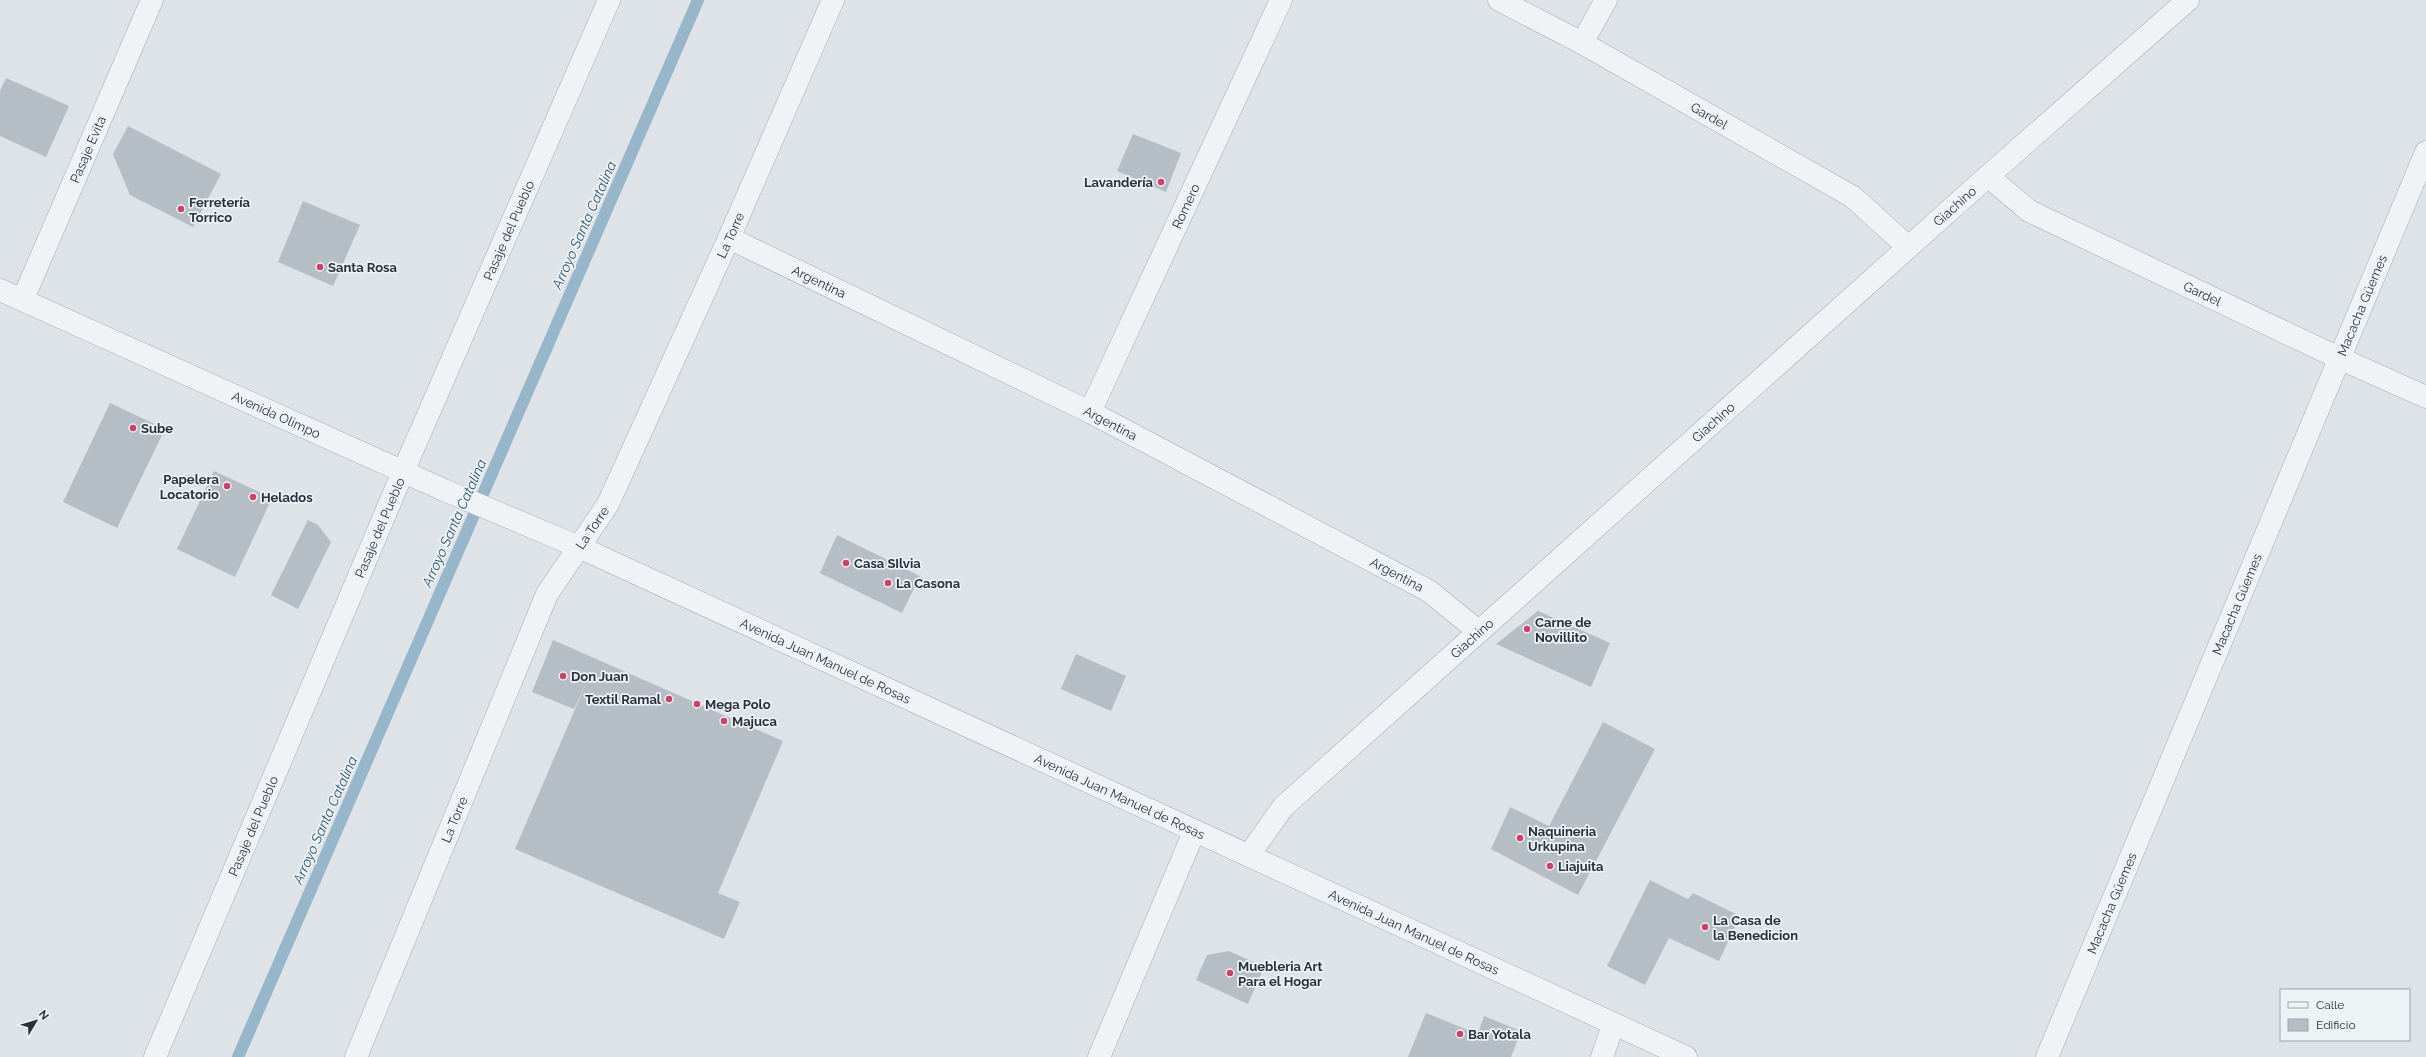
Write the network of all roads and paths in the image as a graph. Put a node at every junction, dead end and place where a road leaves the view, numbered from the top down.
1 (152, 0) edge
2 (609, 0) edge
3 (833, 0) edge
4 (1281, 0) edge
5 (1499, 0) edge
6 (1606, 0) edge
7 (2188, 0) edge
8 (1582, 43) junction
9 (2426, 152) edge
10 (1988, 176) junction
11 (729, 238) junction
12 (1908, 247) junction
13 (0, 290) edge
14 (23, 299) junction
15 (2339, 358) junction
16 (2426, 397) edge
17 (1090, 412) junction
18 (403, 472) junction
19 (553, 536) joint
20 (579, 547) junction
21 (1478, 631) junction
22 (1194, 832) junction
23 (1249, 855) junction
24 (1613, 1025) junction
25 (156, 1057) edge
26 (356, 1057) edge
27 (1099, 1057) edge
28 (1602, 1057) edge
29 (1686, 1057) edge
30 (2047, 1057) edge

1 - 14 street, Pasaje Evita
2 - 18 street, Pasaje del Pueblo
3 - 11 street, La Torre
4 - 17 street, Romero
5 - 8 street, Gardel
6 - 8 street
7 - 10 street, Giachino
8 - 12 street, Gardel
9 - 15 street, Macacha Güemes
10 - 12 street, Giachino
10 - 15 street, Gardel
11 - 17 street, Argentina
11 - 20 street, La Torre
12 - 21 street, Giachino
13 - 14 street, Avenida Olimpo
14 - 18 street, Avenida Olimpo
15 - 16 street, Gardel
15 - 30 street, Macacha Güemes
17 - 21 street, Argentina
18 - 19 street, Avenida Olimpo
18 - 25 street, Pasaje del Pueblo
19 - 20 street, Avenida Juan Manuel de Rosas
20 - 22 street, Avenida Juan Manuel de Rosas
20 - 26 street, La Torre
21 - 23 street, Giachino
22 - 23 street, Avenida Juan Manuel de Rosas
22 - 27 street
23 - 24 street, Avenida Juan Manuel de Rosas
24 - 28 street
24 - 29 street, Avenida Juan Manuel de Rosas

